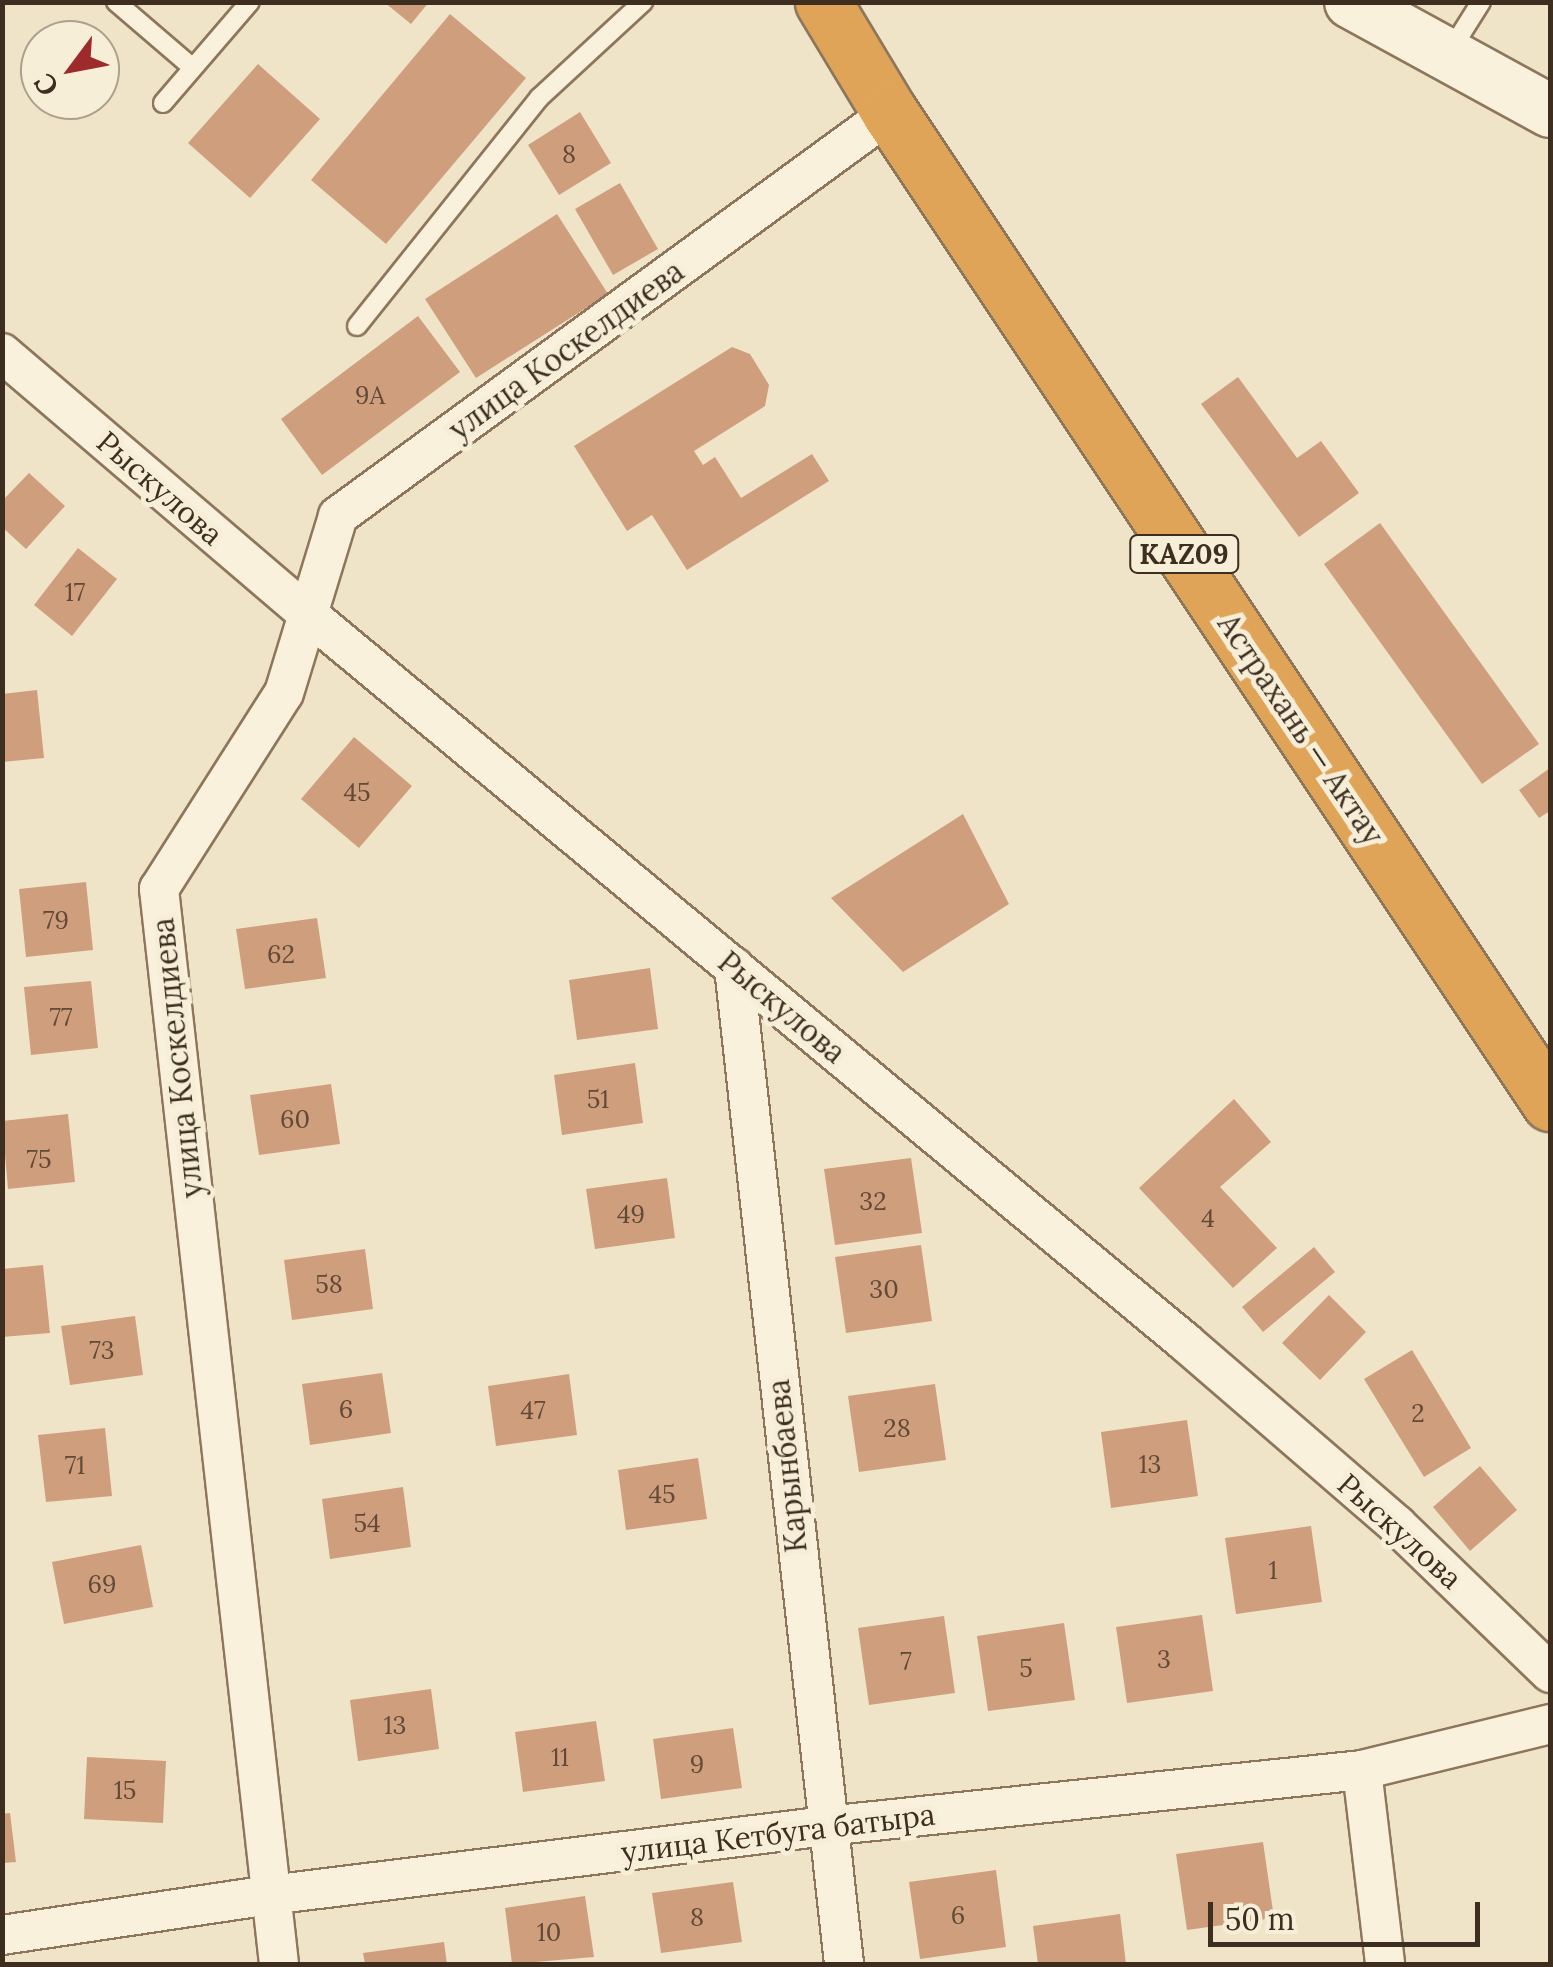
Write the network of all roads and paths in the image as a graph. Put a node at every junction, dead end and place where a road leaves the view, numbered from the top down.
1 (116, 2) edge
2 (250, 2) edge
3 (643, 2) edge
4 (823, 2) edge
5 (1351, 2) edge
6 (1480, 2) edge
7 (1448, 55) junction
8 (193, 68) junction
9 (163, 103) dead end
10 (1550, 111) edge
11 (890, 113) junction
12 (356, 326) dead end
13 (2, 353) edge
14 (310, 616) junction
15 (734, 967) junction
16 (1550, 1103) edge
17 (1550, 1673) edge
18 (1550, 1724) edge
19 (1362, 1770) junction
20 (826, 1826) junction
21 (270, 1896) junction
22 (2, 1935) edge
23 (278, 1964) edge
24 (844, 1964) edge
25 (1386, 1964) edge

1 - 8 lane
2 - 8 lane
3 - 12 lane
4 - 11 highway, Астрахань — Актау / KAZ09
5 - 7 street
6 - 7 lane
7 - 10 street
8 - 9 lane
11 - 14 street, улица Коскелдиева
11 - 16 highway, Астрахань — Актау / KAZ09
13 - 14 street, Рыскулова
14 - 15 street, Рыскулова
14 - 21 street, улица Коскелдиева
15 - 17 street, Рыскулова
15 - 20 street, Карынбаева
18 - 19 street, улица Кетбуга батыра
19 - 20 street, улица Кетбуга батыра
19 - 25 street
20 - 21 street, улица Кетбуга батыра
20 - 24 street, Карынбаева
21 - 22 street, улица Кетбуга батыра
21 - 23 street, улица Коскелдиева

